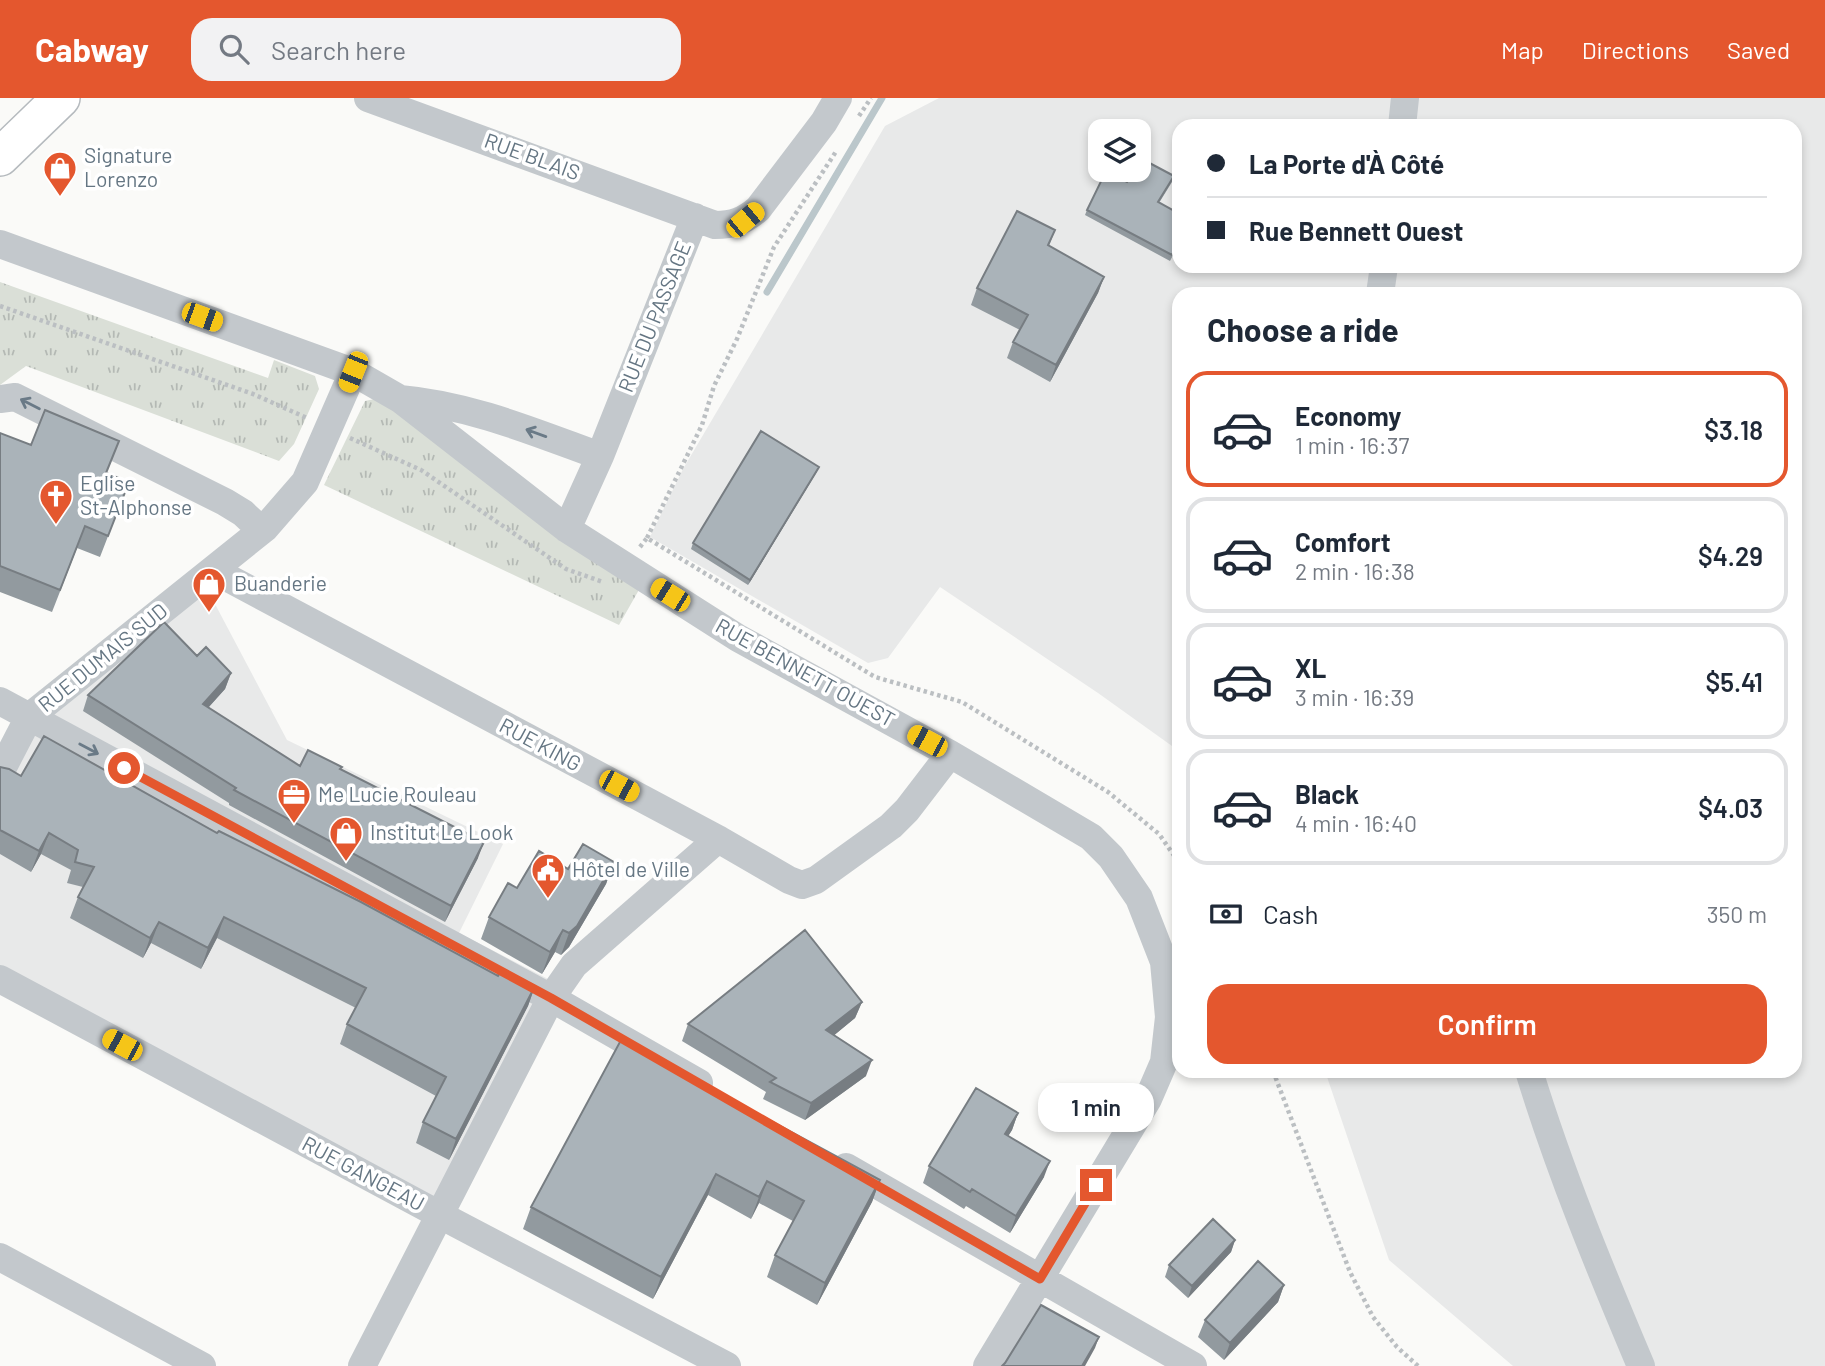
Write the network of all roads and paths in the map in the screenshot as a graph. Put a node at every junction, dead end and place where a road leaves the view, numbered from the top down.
1 (61, 98) edge
2 (368, 98) edge
3 (838, 98) edge
4 (871, 98) edge
5 (1405, 98) edge
6 (1403, 119) edge
7 (856, 120) dead end
8 (842, 142) dead end
9 (0, 157) edge
10 (695, 217) junction
11 (0, 244) edge
12 (353, 372) junction
13 (0, 399) edge
14 (400, 399) junction
15 (600, 456) junction
16 (568, 529) junction
17 (261, 530) junction
18 (648, 538) dead end
19 (213, 570) junction
20 (0, 701) edge
21 (29, 717) junction
22 (950, 754) junction
23 (0, 773) edge
24 (718, 839) junction
25 (0, 979) edge
26 (551, 998) junction
27 (1276, 1078) edge
28 (1531, 1078) edge
29 (718, 1094) edge
30 (825, 1156) edge
31 (440, 1215) junction
32 (0, 1257) edge
33 (1040, 1279) junction
34 (202, 1366) edge
35 (362, 1366) edge
36 (727, 1366) edge
37 (987, 1366) edge
38 (1193, 1366) edge
39 (1418, 1366) edge
40 (1641, 1366) edge

1 - 9 main road
2 - 10 street, RUE BLAIS
3 - 10 street, RUE DU PASSAGE
4 - 7 path
5 - 6 street
8 - 18 path
10 - 15 street, RUE DU PASSAGE
11 - 12 street, RUE BENNETT OUEST
12 - 14 street, RUE BENNETT OUEST
12 - 17 street, RUE DUMAIS SUD
17 -> 13 street
15 -> 14 street, RUE BENNETT OUEST
14 - 16 street, RUE BENNETT OUEST
15 - 16 street, RUE DU PASSAGE
16 - 22 street, RUE BENNETT OUEST
17 - 19 street, RUE DUMAIS SUD
19 - 21 street, RUE DUMAIS SUD
19 - 24 street, RUE KING
20 - 21 street
21 - 23 street
21 -> 26 street
22 - 24 street, RUE KING
22 - 33 street, RUE BENNETT OUEST
24 - 26 street
25 - 31 street, RUE GANGEAU
26 - 29 street
26 - 31 street
27 - 39 path
28 - 40 street
30 - 33 street
31 - 35 street
31 - 36 street, RUE GANGEAU
32 - 34 street
33 - 37 street, RUE BENNETT OUEST
33 - 38 street

